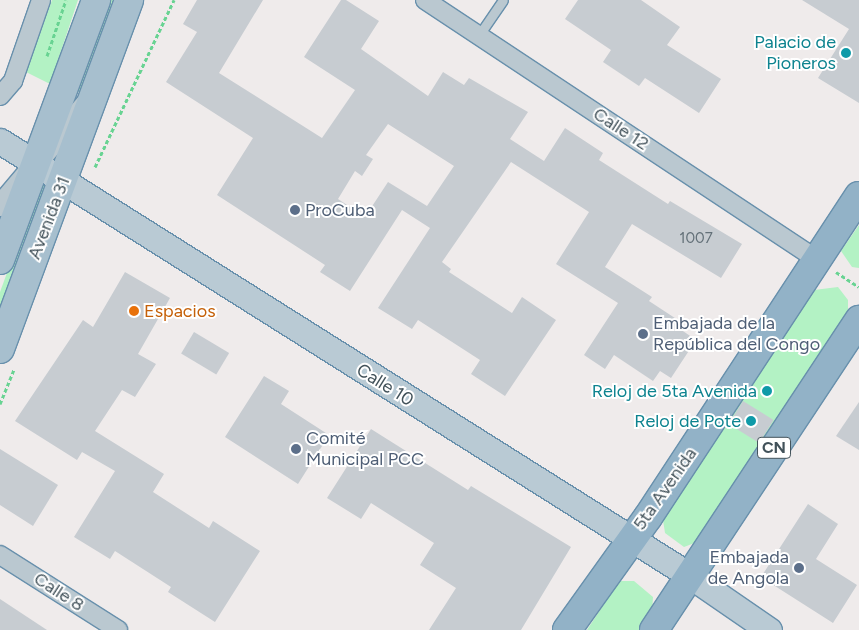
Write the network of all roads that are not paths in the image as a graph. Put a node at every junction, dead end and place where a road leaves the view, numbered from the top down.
1 (41, 0) edge
2 (96, 0) edge
3 (129, 0) edge
4 (142, 0) edge
5 (425, 0) edge
6 (503, 0) edge
7 (479, 36) junction
8 (100, 87) junction
9 (0, 96) edge
10 (0, 141) edge
11 (34, 165) junction
12 (63, 181) junction
13 (859, 196) edge
14 (0, 205) edge
15 (817, 259) junction
16 (0, 260) edge
17 (859, 320) edge
18 (0, 349) edge
19 (629, 539) junction
20 (0, 555) edge
21 (689, 576) junction
22 (118, 630) edge
23 (567, 630) edge
24 (654, 630) edge
25 (769, 630) edge

1 - 9 street
2 - 11 main road, Avenida 31
3 - 8 main road, Avenida 31
4 - 8 main road
5 - 7 street, Calle 12
6 - 7 lane
7 - 15 street, Calle 12
8 - 11 street, Avenida 31
8 - 12 main road, Avenida 31
10 - 11 main road, Calle 10
11 - 12 main road, Calle 10
11 - 14 street
11 - 16 main road, Avenida 31
12 - 18 main road, Avenida 31
12 - 19 main road, Calle 10
13 - 15 highway, 5ta Avenida
15 - 19 highway, 5ta Avenida
17 - 21 highway, CN
19 - 21 main road, Calle 10
19 - 23 highway, 5ta Avenida
20 - 22 street, Calle 8
21 - 24 highway, CN
21 - 25 main road, Calle 10

